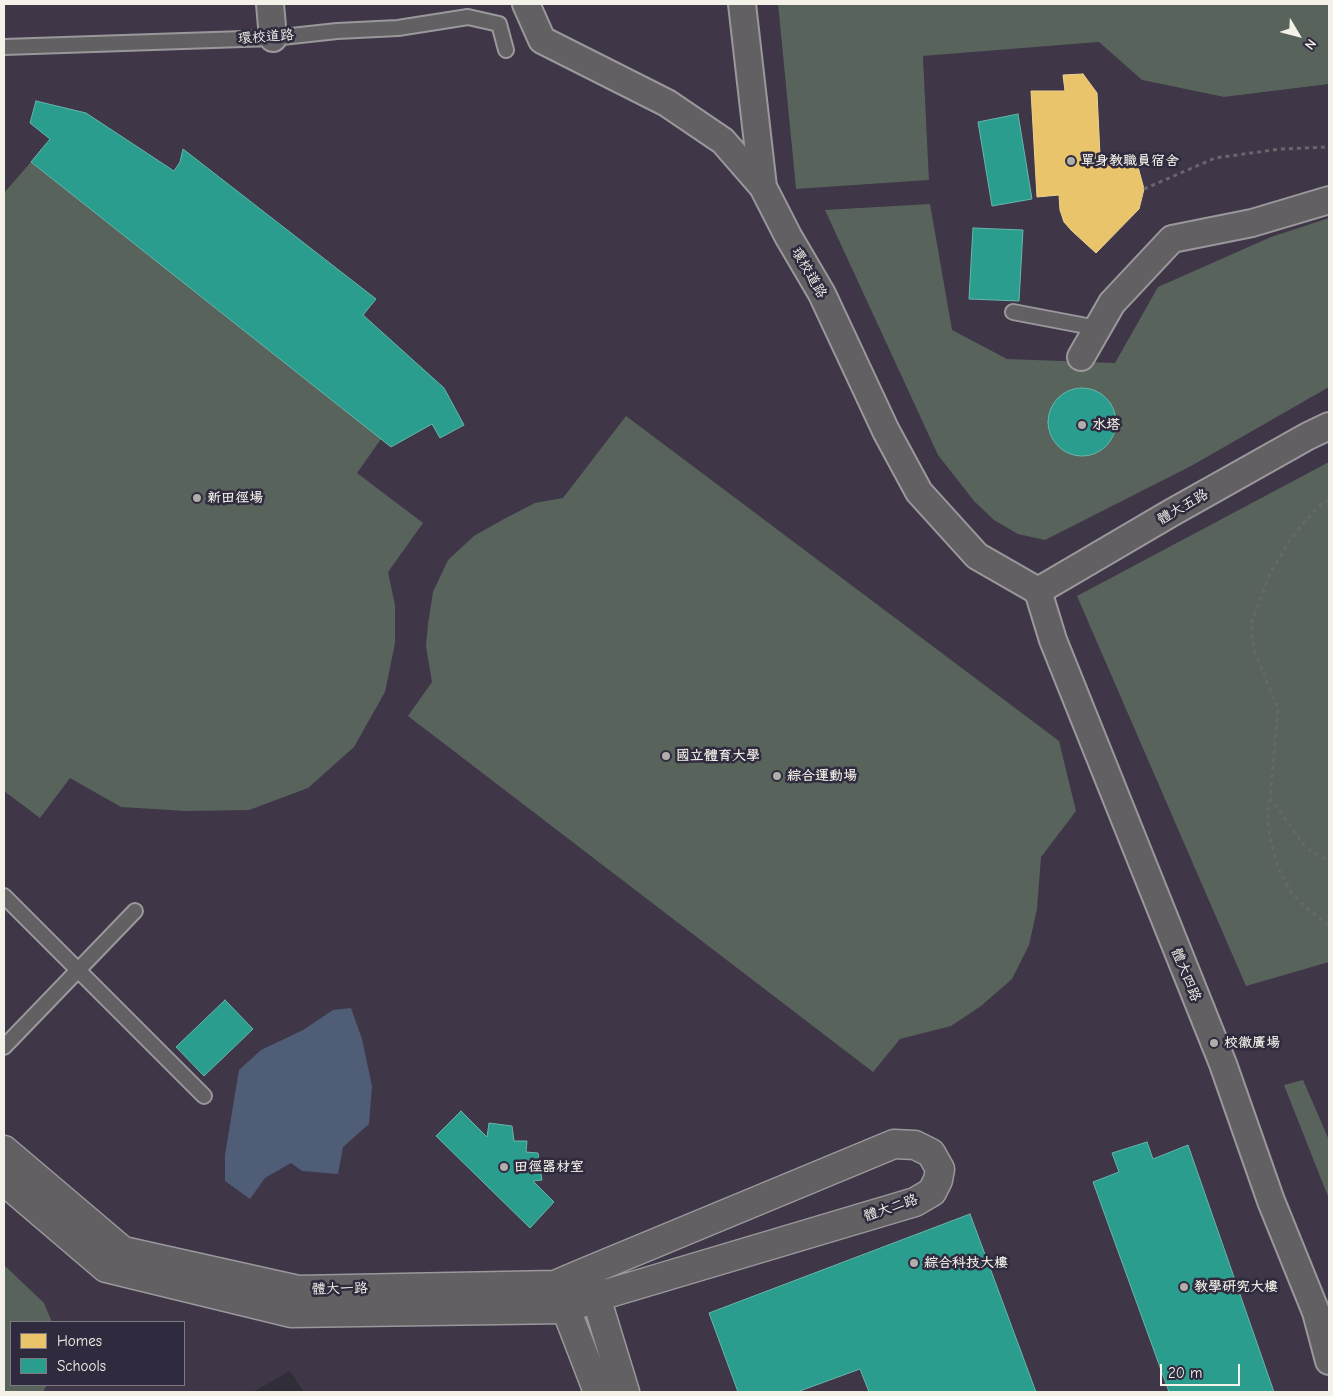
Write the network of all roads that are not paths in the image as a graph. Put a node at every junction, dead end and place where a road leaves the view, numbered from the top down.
1 (270, 4) edge
2 (742, 4) edge
3 (526, 6) edge
4 (274, 38) junction
5 (4, 47) edge
6 (506, 50) dead end
7 (764, 187) junction
8 (1329, 200) edge
9 (1013, 312) dead end
10 (1098, 328) junction
11 (1081, 357) dead end
12 (1329, 426) edge
13 (1038, 591) junction
14 (4, 896) edge
15 (135, 911) dead end
16 (78, 970) junction
17 (4, 1047) edge
18 (204, 1096) dead end
19 (4, 1150) edge
20 (4, 1180) edge
21 (588, 1271) junction
22 (555, 1285) junction
23 (596, 1297) junction
24 (566, 1309) junction
25 (1329, 1361) edge
26 (598, 1392) edge
27 (626, 1392) edge

1 - 4 street
2 - 7 street
3 - 7 street, 環校道路
4 - 5 lane, 環校道路
4 - 6 lane, 環校道路
7 - 13 street, 環校道路
8 - 10 street
9 - 10 lane
10 - 11 street
12 - 13 street, 體大五路
13 - 25 street, 體大四路
14 - 16 lane
15 - 16 lane
16 - 17 lane
16 - 18 lane
19 - 22 street, 體大一路
20 - 24 street, 體大一路
21 - 22 street, 體大一路
21 - 23 street
21 - 23 street, 體大二路
22 - 24 street
23 - 24 street, 體大二路
23 - 27 street
24 - 26 street

